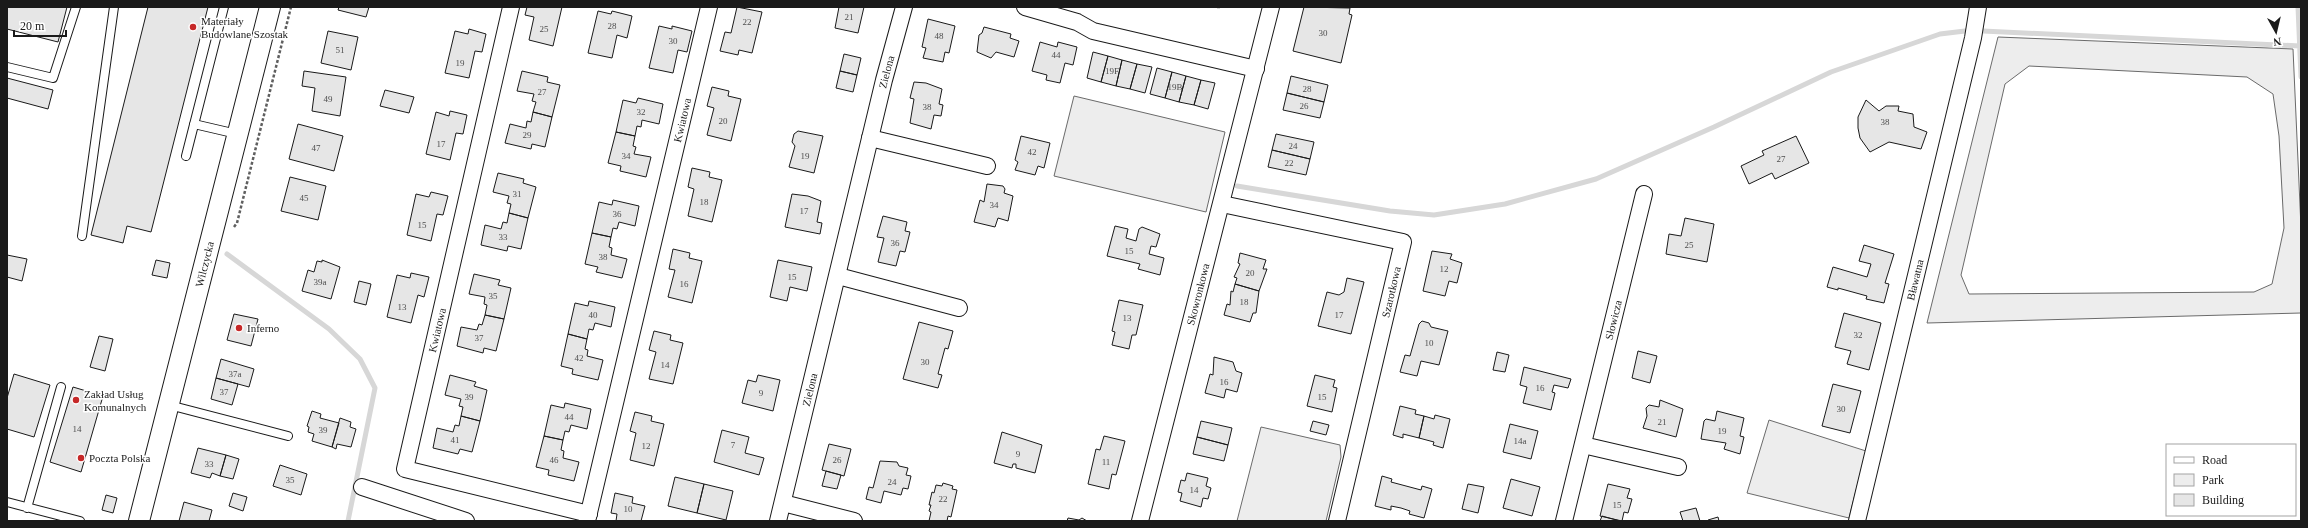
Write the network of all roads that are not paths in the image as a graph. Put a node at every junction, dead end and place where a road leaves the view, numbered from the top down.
1 (76, 7) edge
2 (114, 7) edge
3 (224, 7) edge
4 (270, 7) edge
5 (511, 7) edge
6 (709, 7) edge
7 (904, 7) edge
8 (1025, 7) edge
9 (1271, 7) edge
10 (1978, 7) edge
11 (7, 67) edge
12 (1256, 69) junction
13 (194, 124) junction
14 (238, 134) junction
15 (870, 138) junction
16 (186, 156) dead end
17 (987, 166) dead end
18 (1644, 194) dead end
19 (1222, 204) junction
20 (82, 236) dead end
21 (838, 276) junction
22 (959, 308) dead end
23 (61, 387) dead end
24 (169, 405) junction
25 (288, 436) dead end
26 (1583, 445) junction
27 (1678, 467) dead end
28 (362, 487) dead end
29 (7, 502) edge
30 (783, 503) junction
31 (27, 508) junction
32 (588, 517) edge
33 (80, 521) edge
34 (139, 521) edge
35 (466, 521) edge
36 (778, 521) edge
37 (854, 521) edge
38 (1140, 521) edge
39 (1337, 521) edge
40 (1564, 521) edge
41 (1857, 521) edge

1 - 11 lane
2 - 20 lane
3 - 13 lane
4 - 14 street, Wilczycka
5 - 32 street, Kwiatowa
6 - 32 street, Kwiatowa
7 - 15 street, Zielona
8 - 12 street
9 - 12 street, Skowronkowa
10 - 41 street, Bławatna
12 - 19 street, Skowronkowa
13 - 14 lane
13 - 16 lane
14 - 24 street, Wilczycka
15 - 17 street
15 - 21 street, Zielona
18 - 26 street, Słowicza
19 - 38 street, Skowronkowa
19 - 39 street, Szarotkowa
21 - 22 street
21 - 30 street, Zielona
23 - 31 lane
24 - 25 lane
24 - 34 street, Wilczycka
26 - 27 street
26 - 40 street, Słowicza
28 - 35 street
29 - 31 lane
30 - 36 street, Zielona
30 - 37 street
31 - 33 lane

